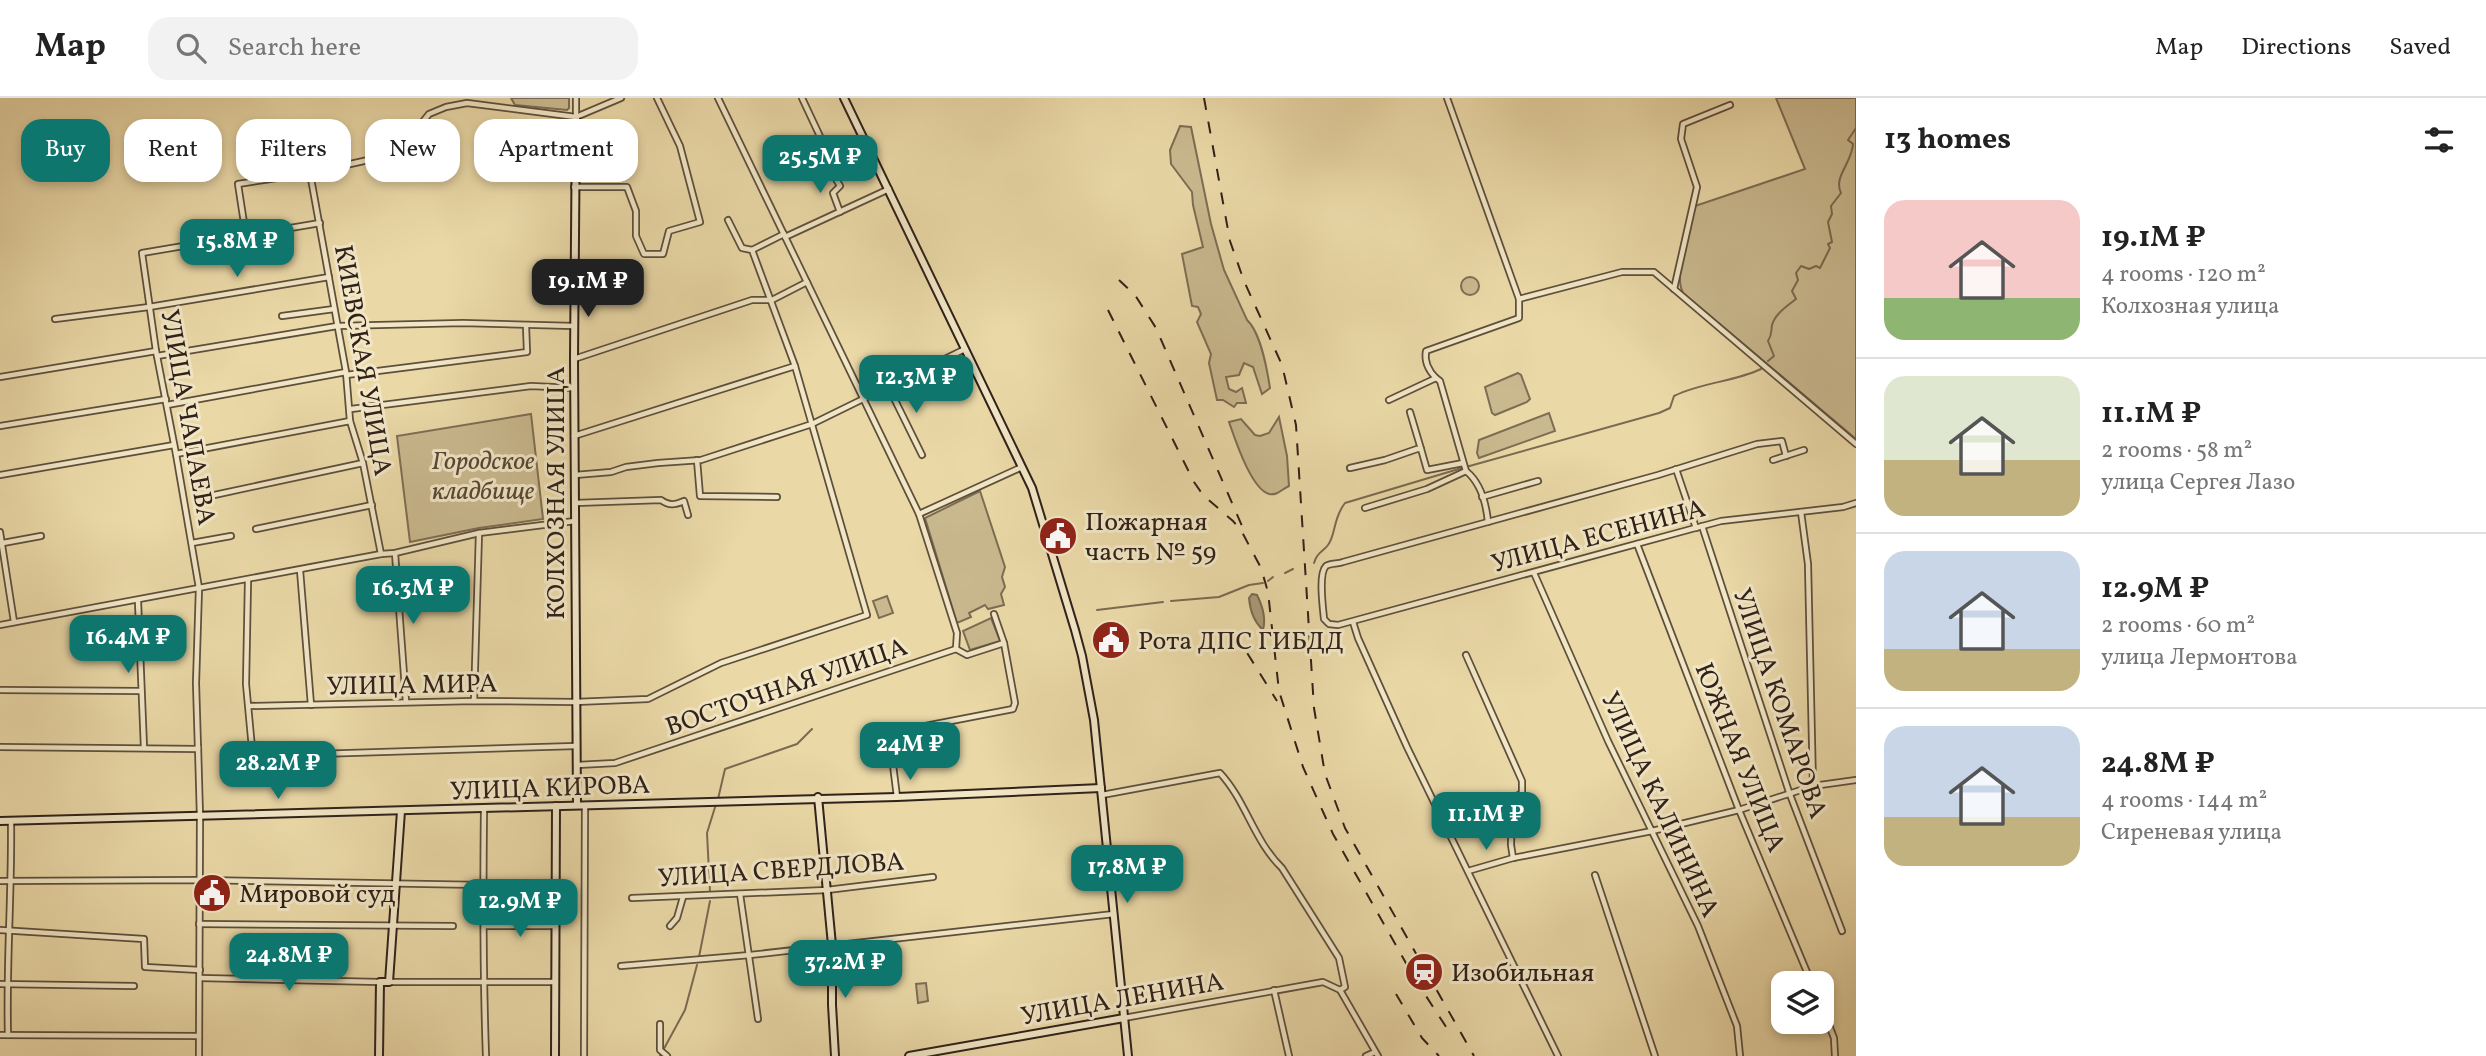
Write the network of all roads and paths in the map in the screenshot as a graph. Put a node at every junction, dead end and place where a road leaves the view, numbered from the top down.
1 (576, 98) edge
2 (621, 98) edge
3 (657, 98) edge
4 (718, 98) edge
5 (802, 98) edge
6 (844, 98) edge
7 (1447, 98) edge
8 (1730, 105) dead end
9 (576, 117) junction
10 (351, 164) edge
11 (251, 182) edge
12 (312, 182) edge
13 (575, 187) junction
14 (889, 189) junction
15 (840, 212) junction
16 (728, 220) dead end
17 (320, 223) junction
18 (785, 235) junction
19 (246, 236) junction
20 (751, 250) junction
21 (329, 277) junction
22 (807, 282) junction
23 (1674, 289) junction
24 (1518, 299) junction
25 (772, 300) junction
26 (149, 307) junction
27 (334, 309) junction
28 (282, 316) dead end
29 (55, 319) dead end
30 (337, 326) junction
31 (526, 326) junction
32 (574, 326) junction
33 (965, 349) junction
34 (157, 353) junction
35 (574, 359) junction
36 (795, 366) junction
37 (346, 373) junction
38 (0, 377) edge
39 (1436, 378) junction
40 (888, 386) junction
41 (574, 388) junction
42 (863, 398) junction
43 (1389, 400) dead end
44 (166, 402) junction
45 (351, 409) junction
46 (1410, 412) dead end
47 (350, 421) junction
48 (812, 424) junction
49 (0, 426) edge
50 (574, 436) junction
51 (1856, 444) edge
52 (174, 445) junction
53 (1421, 449) junction
54 (1804, 450) dead end
55 (177, 454) junction
56 (922, 455) dead end
57 (1786, 456) junction
58 (697, 460) junction
59 (1773, 460) dead end
60 (363, 463) junction
61 (1464, 463) junction
62 (1023, 467) junction
63 (1350, 468) dead end
64 (1676, 469) junction
65 (1466, 471) junction
66 (0, 475) edge
67 (575, 475) junction
68 (1538, 481) dead end
69 (205, 496) dead end
70 (777, 497) dead end
71 (1482, 497) junction
72 (575, 503) junction
73 (1856, 503) edge
74 (372, 505) junction
75 (1365, 508) dead end
76 (1801, 512) junction
77 (919, 514) junction
78 (688, 515) dead end
79 (575, 521) junction
80 (1488, 522) junction
81 (1699, 527) junction
82 (256, 529) dead end
83 (0, 532) edge
84 (479, 533) junction
85 (41, 536) dead end
86 (231, 536) dead end
87 (3, 543) junction
88 (192, 543) junction
89 (1637, 544) junction
90 (395, 553) junction
91 (381, 554) junction
92 (300, 570) junction
93 (1534, 573) junction
94 (248, 580) junction
95 (199, 588) junction
96 (138, 601) junction
97 (994, 614) dead end
98 (15, 622) junction
99 (1353, 622) junction
100 (0, 625) edge
101 (141, 630) junction
102 (86, 632) dead end
103 (1004, 643) junction
104 (956, 649) junction
105 (1466, 656) dead end
106 (0, 690) edge
107 (141, 691) junction
108 (474, 701) junction
109 (406, 702) junction
110 (575, 702) junction
111 (311, 705) junction
112 (249, 706) junction
113 (576, 746) junction
114 (0, 747) edge
115 (198, 747) junction
116 (144, 748) junction
117 (285, 755) dead end
118 (254, 759) dead end
119 (577, 765) junction
120 (1856, 780) edge
121 (1812, 786) junction
122 (1101, 791) junction
123 (1789, 792) junction
124 (818, 797) junction
125 (897, 797) junction
126 (577, 804) junction
127 (585, 805) junction
128 (556, 806) junction
129 (484, 809) junction
130 (1739, 810) junction
131 (401, 811) junction
132 (200, 817) junction
133 (0, 821) edge
134 (11, 822) junction
135 (1652, 831) junction
136 (1513, 858) junction
137 (1468, 871) junction
138 (1595, 874) dead end
139 (933, 877) dead end
140 (200, 880) junction
141 (0, 881) edge
142 (11, 881) junction
143 (395, 882) junction
144 (555, 883) junction
145 (484, 885) junction
146 (827, 890) junction
147 (740, 894) junction
148 (683, 897) junction
149 (632, 898) dead end
150 (1115, 914) junction
151 (199, 924) junction
152 (393, 926) junction
153 (453, 926) dead end
154 (486, 926) junction
155 (554, 926) junction
156 (670, 926) dead end
157 (0, 930) edge
158 (8, 930) junction
159 (1842, 931) dead end
160 (832, 945) junction
161 (750, 956) junction
162 (621, 966) dead end
163 (200, 970) junction
164 (1807, 971) edge
165 (200, 978) junction
166 (380, 982) junction
167 (389, 982) junction
168 (554, 982) junction
169 (484, 983) junction
170 (0, 984) edge
171 (7, 984) junction
172 (134, 986) dead end
173 (1274, 990) junction
174 (1340, 990) junction
175 (1124, 1018) junction
176 (758, 1019) dead end
177 (660, 1024) dead end
178 (1832, 1034) edge
179 (0, 1035) edge
180 (8, 1035) junction
181 (199, 1036) junction
182 (1377, 1054) edge
183 (666, 1055) edge
184 (199, 1056) edge
185 (379, 1056) edge
186 (486, 1056) edge
187 (555, 1056) edge
188 (584, 1056) edge
189 (835, 1056) edge
190 (909, 1056) edge
191 (1128, 1056) edge
192 (1289, 1056) edge
193 (1366, 1056) edge
194 (1559, 1056) edge
195 (1655, 1056) edge
196 (1740, 1056) edge
197 (1835, 1056) edge

1 - 9 street, КОЛХОЗНАЯ УЛИЦА
2 - 9 street
3 - 13 street
4 - 18 street
5 - 15 street
6 - 14 main road
7 - 24 street
8 - 23 street
9 - 10 street
9 - 13 main road, КОЛХОЗНАЯ УЛИЦА
11 - 19 street
12 - 17 street, КИЕВСКАЯ УЛИЦА
13 - 32 main road, КОЛХОЗНАЯ УЛИЦА
14 - 15 street
14 - 33 main road
15 - 18 street
16 - 20 street
17 - 19 street
17 - 21 street, КИЕВСКАЯ УЛИЦА
18 - 20 street
18 - 22 street
19 - 26 street, УЛИЦА ЧАПАЕВА
20 - 25 street
21 - 26 street
21 - 27 street, КИЕВСКАЯ УЛИЦА
22 - 25 street
22 - 42 street
23 - 24 street
23 - 51 street
24 - 39 street
25 - 35 street
25 - 36 street
26 - 29 street
26 - 34 street, УЛИЦА ЧАПАЕВА
27 - 28 street
27 - 30 street, КИЕВСКАЯ УЛИЦА
30 - 31 street
30 - 34 street
30 - 37 street, КИЕВСКАЯ УЛИЦА
31 - 32 street
31 - 37 street
32 - 35 main road, КОЛХОЗНАЯ УЛИЦА
33 - 40 street
33 - 62 main road
34 - 38 street
34 - 44 street, УЛИЦА ЧАПАЕВА
35 - 41 main road, КОЛХОЗНАЯ УЛИЦА
36 - 48 street
36 - 50 street
37 - 44 street
37 - 45 street, КИЕВСКАЯ УЛИЦА
39 - 43 street
39 - 61 street
40 - 42 street
40 - 56 street
41 - 45 street
41 - 50 main road, КОЛХОЗНАЯ УЛИЦА
42 - 48 street
42 - 77 street
44 - 49 street
44 - 52 street, УЛИЦА ЧАПАЕВА
45 - 47 street, КИЕВСКАЯ УЛИЦА
46 - 53 street
47 - 55 street
47 - 60 street, КИЕВСКАЯ УЛИЦА
48 - 58 street
48 - 110 street, УЛИЦА МИРА
50 - 67 main road, КОЛХОЗНАЯ УЛИЦА
52 - 55 street, УЛИЦА ЧАПАЕВА
52 - 66 street
53 - 61 street
53 - 63 street
54 - 57 street
55 - 88 street, УЛИЦА ЧАПАЕВА
57 - 59 street
57 - 64 street
58 - 67 street
58 - 70 street
60 - 69 street
60 - 74 street, КИЕВСКАЯ УЛИЦА
61 - 65 street
62 - 77 street
62 - 122 main road
64 - 80 street
64 - 81 street, УЛИЦА КОМАРОВА
65 - 71 street
65 - 75 street
67 - 72 main road, КОЛХОЗНАЯ УЛИЦА
68 - 71 street
71 - 80 street
72 - 78 street
72 - 79 main road, КОЛХОЗНАЯ УЛИЦА
73 - 76 street, УЛИЦА ЕСЕНИНА
74 - 82 street
74 - 91 street, КИЕВСКАЯ УЛИЦА
76 - 81 street, УЛИЦА ЕСЕНИНА
76 - 121 street
77 - 104 street
79 - 84 street
79 - 110 main road, КОЛХОЗНАЯ УЛИЦА
80 - 99 street
81 - 89 street, УЛИЦА ЕСЕНИНА
81 - 123 street, УЛИЦА КОМАРОВА
83 - 87 street
84 - 90 street
84 - 108 street
85 - 87 street
86 - 88 street
87 - 98 street
88 - 95 street, УЛИЦА ЧАПАЕВА
89 - 93 street, УЛИЦА ЕСЕНИНА
89 - 130 street, ЮЖНАЯ УЛИЦА
90 - 91 street
90 - 109 street
91 - 92 street
92 - 94 street
92 - 111 street
93 - 99 street, УЛИЦА ЕСЕНИНА
93 - 135 street, УЛИЦА КАЛИНИНА
94 - 95 street
94 - 112 street
95 - 96 street
95 - 115 street, УЛИЦА ЧАПАЕВА
96 - 98 street
96 - 101 street
97 - 103 street
98 - 100 street
99 - 137 street
101 - 102 street
101 - 107 street
103 - 104 street, ВОСТОЧНАЯ УЛИЦА
103 - 125 street
104 - 119 street, ВОСТОЧНАЯ УЛИЦА
105 - 136 street
106 - 107 street
107 - 116 street
108 - 109 street, УЛИЦА МИРА
108 - 110 street, УЛИЦА МИРА
109 - 111 street, УЛИЦА МИРА
110 - 113 main road, КОЛХОЗНАЯ УЛИЦА
111 - 112 street, УЛИЦА МИРА
112 - 118 street
113 - 117 street
113 - 119 main road, КОЛХОЗНАЯ УЛИЦА
114 - 116 street
115 - 116 street
115 - 132 street
119 - 126 main road, КОЛХОЗНАЯ УЛИЦА
120 - 121 street
121 - 123 street
122 - 125 main road, УЛИЦА КИРОВА
122 - 150 main road
122 - 174 street, УЛИЦА КИРОВА
123 - 130 street
123 - 159 street, УЛИЦА КОМАРОВА
124 - 125 main road, УЛИЦА КИРОВА
124 - 127 main road, УЛИЦА КИРОВА
124 - 146 main road
126 - 127 main road, УЛИЦА КИРОВА
126 - 128 main road, УЛИЦА КИРОВА
127 - 188 street
128 - 129 main road, УЛИЦА КИРОВА
128 - 144 main road
129 - 131 main road, УЛИЦА КИРОВА
129 - 145 street
130 - 135 street
130 - 164 street, ЮЖНАЯ УЛИЦА
131 - 132 main road, УЛИЦА КИРОВА
131 - 143 main road
132 - 134 main road, УЛИЦА КИРОВА
132 - 140 street
133 - 134 main road, УЛИЦА КИРОВА
134 - 142 street
135 - 136 street
135 - 196 street, УЛИЦА КАЛИНИНА
136 - 137 street
137 - 194 street
138 - 195 street
139 - 146 street, УЛИЦА СВЕРДЛОВА
140 - 142 street
140 - 143 street
140 - 151 street
141 - 142 street
142 - 158 street
143 - 145 street
143 - 152 main road
144 - 145 street
144 - 155 main road
145 - 154 street
146 - 147 street, УЛИЦА СВЕРДЛОВА
146 - 160 main road
147 - 148 street, УЛИЦА СВЕРДЛОВА
147 - 161 street
148 - 149 street, УЛИЦА СВЕРДЛОВА
148 - 156 street
150 - 160 street
150 - 175 main road
151 - 152 street
151 - 163 street
152 - 153 street
152 - 167 main road
154 - 155 street
154 - 169 street
155 - 168 main road
157 - 158 street
158 - 163 street
158 - 171 street
160 - 161 street
160 - 189 main road
161 - 162 street
161 - 176 street
163 - 165 street
165 - 166 street
165 - 181 street
166 - 167 main road
166 - 185 main road
167 - 169 street
168 - 169 street
168 - 187 main road
169 - 186 street
170 - 171 street
171 - 172 street
171 - 180 street
173 - 174 street, УЛИЦА ЛЕНИНА
173 - 175 street, УЛИЦА ЛЕНИНА
173 - 192 street
174 - 182 street
175 - 190 main road, УЛИЦА ЛЕНИНА
175 - 191 main road
177 - 183 street
178 - 197 street
179 - 180 street
180 - 181 street
181 - 184 street
182 - 193 street

